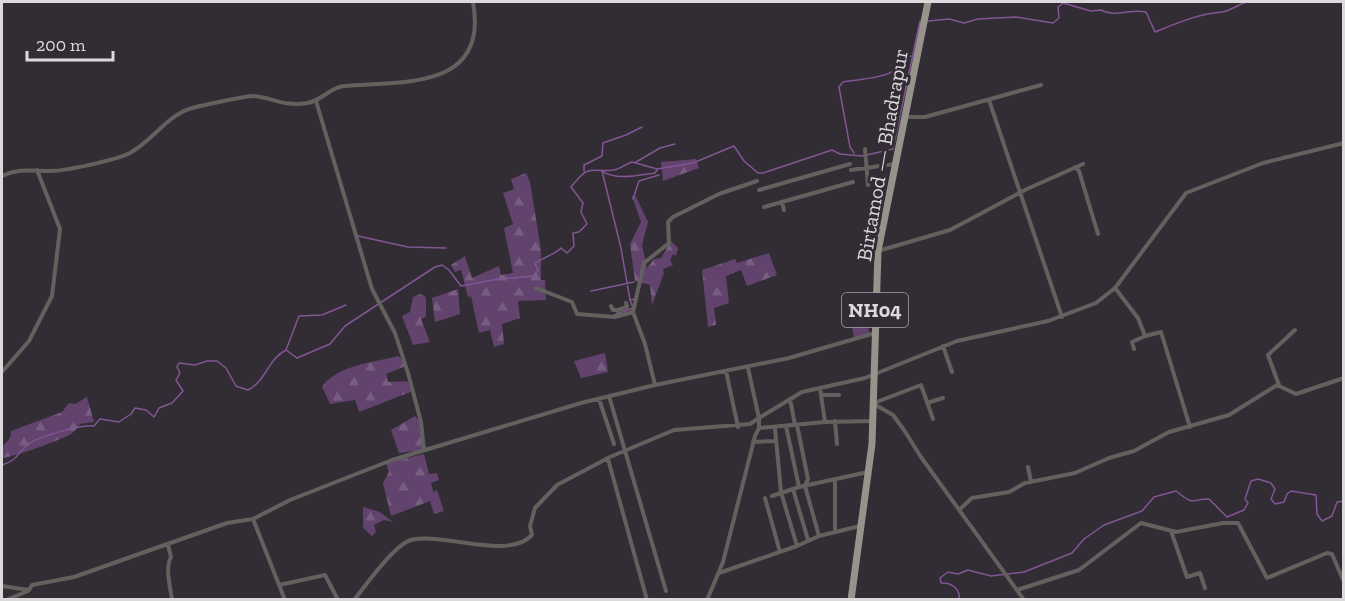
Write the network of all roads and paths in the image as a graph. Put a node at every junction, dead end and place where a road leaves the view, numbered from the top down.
1 (473, 2) edge
2 (927, 2) edge
3 (1041, 85) dead end
4 (989, 100) junction
5 (316, 101) junction
6 (905, 117) junction
7 (1344, 143) edge
8 (865, 149) dead end
9 (896, 164) junction
10 (1083, 164) dead end
11 (1075, 167) junction
12 (866, 168) junction
13 (37, 170) junction
14 (2, 176) edge
15 (757, 181) dead end
16 (853, 182) dead end
17 (868, 185) dead end
18 (759, 190) dead end
19 (1020, 193) junction
20 (782, 202) junction
21 (764, 207) dead end
22 (784, 210) dead end
23 (1098, 234) dead end
24 (878, 251) junction
25 (536, 288) dead end
26 (1115, 288) junction
27 (626, 303) dead end
28 (611, 306) dead end
29 (618, 310) junction
30 (633, 312) junction
31 (619, 316) junction
32 (1062, 317) junction
33 (1295, 330) dead end
34 (875, 333) junction
35 (1145, 336) junction
36 (943, 346) junction
37 (1134, 349) dead end
38 (748, 368) junction
39 (726, 371) junction
40 (2, 372) edge
41 (952, 372) dead end
42 (874, 375) junction
43 (1344, 378) edge
44 (655, 385) junction
45 (1280, 385) junction
46 (820, 388) junction
47 (821, 395) junction
48 (839, 395) dead end
49 (609, 396) junction
50 (943, 398) dead end
51 (599, 399) junction
52 (790, 399) junction
53 (927, 403) junction
54 (873, 404) junction
55 (759, 418) junction
56 (933, 419) dead end
57 (873, 421) junction
58 (825, 422) junction
59 (835, 422) junction
60 (796, 425) junction
61 (738, 426) junction
62 (786, 426) junction
63 (1190, 427) junction
64 (759, 428) junction
65 (775, 428) junction
66 (776, 441) junction
67 (753, 442) junction
68 (615, 444) dead end
69 (837, 444) dead end
70 (626, 449) junction
71 (424, 450) junction
72 (608, 459) junction
73 (1028, 467) dead end
74 (869, 472) junction
75 (835, 480) junction
76 (1031, 482) junction
77 (805, 486) junction
78 (799, 487) junction
79 (793, 489) junction
80 (781, 492) junction
81 (772, 496) dead end
82 (765, 498) dead end
83 (959, 510) junction
84 (252, 519) junction
85 (861, 526) junction
86 (1171, 531) junction
87 (834, 532) junction
88 (819, 536) junction
89 (808, 540) junction
90 (168, 545) junction
91 (797, 546) junction
92 (780, 552) junction
93 (719, 573) junction
94 (1344, 582) edge
95 (279, 585) junction
96 (2, 586) edge
97 (1205, 588) dead end
98 (29, 590) junction
99 (1017, 590) junction
100 (666, 591) dead end
101 (6, 600) edge
102 (172, 600) edge
103 (285, 600) edge
104 (338, 600) edge
105 (354, 600) edge
106 (647, 600) edge
107 (707, 600) edge
108 (851, 600) edge
109 (1024, 600) edge

1 - 5 street
2 - 6 main road, Birtamod — Bhadrapur / NH04
3 - 4 street
4 - 6 street
4 - 19 street
5 - 13 street
5 - 71 street
6 - 9 main road, Birtamod — Bhadrapur / NH04
7 - 26 street
8 - 12 street
9 - 12 street
9 - 24 main road, Birtamod — Bhadrapur / NH04
10 - 11 street
11 - 19 street
11 - 23 street
12 - 17 street
12 - 18 street
13 - 14 street
13 - 40 street
15 - 30 street
16 - 20 street
19 - 24 street
19 - 32 street
20 - 21 street
20 - 22 street
24 - 34 main road, Birtamod — Bhadrapur / NH04
25 - 31 street
26 - 32 street
26 - 35 street
27 - 29 street
28 - 29 street
29 - 31 street
30 - 31 street
30 - 44 street
32 - 36 street
33 - 45 street
34 - 38 street
34 - 42 main road, Birtamod — Bhadrapur / NH04
35 - 37 street
35 - 63 street
36 - 41 street
36 - 42 street
38 - 39 street
38 - 55 street
39 - 44 street
39 - 61 street
42 - 46 street
42 - 54 main road, Birtamod — Bhadrapur / NH04
43 - 45 street
44 - 49 street
45 - 63 street
46 - 47 street
46 - 52 street
47 - 48 street
47 - 58 street
49 - 51 street
49 - 70 street
50 - 53 street
51 - 68 street
51 - 71 street
52 - 55 street
52 - 60 street
53 - 54 street
53 - 56 street
54 - 57 main road, Birtamod — Bhadrapur / NH04
54 - 83 street
55 - 61 street
55 - 64 street
57 - 59 street
57 - 74 main road, Birtamod — Bhadrapur / NH04
58 - 59 street
58 - 60 street
59 - 69 street
60 - 62 street
60 - 77 street
61 - 70 street
62 - 65 street
62 - 78 street
63 - 76 street
64 - 65 street
64 - 67 street
65 - 66 street
66 - 67 street
66 - 80 street
67 - 93 street
70 - 72 street
70 - 100 street
71 - 84 street
72 - 105 street
72 - 106 street
73 - 76 street
74 - 75 street
74 - 85 main road, Birtamod — Bhadrapur / NH04
75 - 77 street
75 - 87 street
76 - 83 street
77 - 78 street
77 - 88 street
78 - 79 street
79 - 80 street
79 - 89 street
80 - 81 street
80 - 91 street
82 - 92 street
83 - 99 street
84 - 90 street
84 - 95 street
85 - 87 street
85 - 108 main road, Birtamod — Bhadrapur / NH04
86 - 94 street
86 - 97 street
86 - 99 street
87 - 88 street
88 - 89 street
89 - 91 street
90 - 98 street
90 - 102 street
91 - 92 street
92 - 93 street
93 - 107 street
95 - 103 street
95 - 104 street
96 - 98 street
98 - 101 street
99 - 109 street

